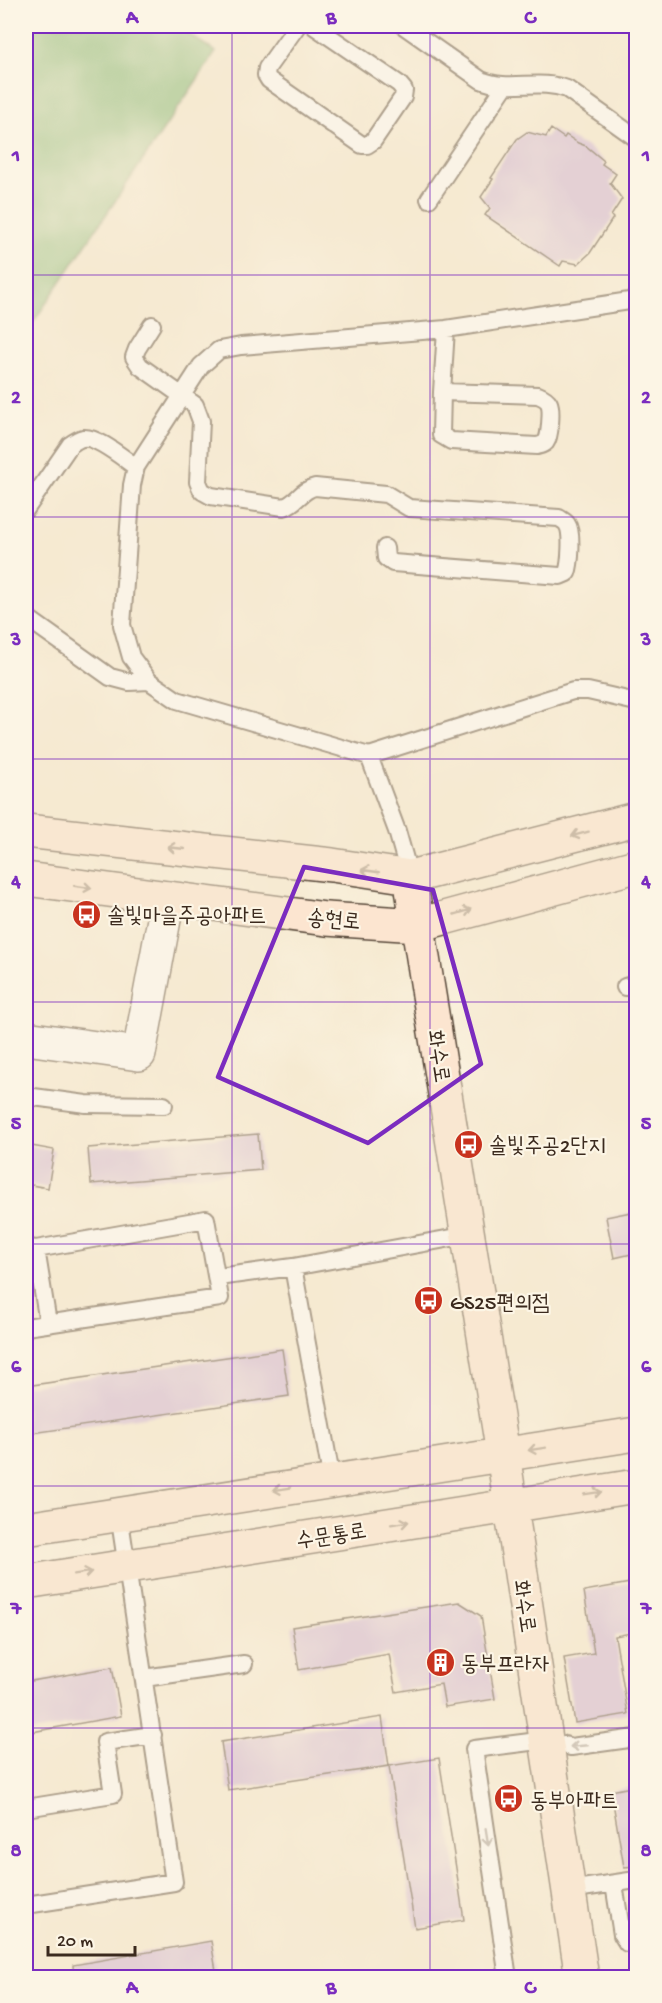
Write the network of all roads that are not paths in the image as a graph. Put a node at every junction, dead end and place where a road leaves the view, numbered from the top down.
1 (297, 26) edge
2 (314, 26) edge
3 (404, 26) edge
4 (505, 86) junction
5 (636, 138) edge
6 (429, 199) dead end
7 (636, 300) edge
8 (152, 325) dead end
9 (446, 329) junction
10 (442, 392) junction
11 (182, 395) junction
12 (136, 467) junction
13 (26, 509) edge
14 (386, 548) dead end
15 (26, 617) edge
16 (149, 681) junction
17 (636, 702) edge
18 (369, 756) junction
19 (636, 819) edge
20 (26, 831) edge
21 (636, 866) edge
22 (410, 877) junction
23 (26, 879) edge
24 (168, 898) junction
25 (418, 926) junction
26 (26, 1038) edge
27 (26, 1096) edge
28 (164, 1105) dead end
29 (468, 1235) junction
30 (31, 1248) edge
31 (293, 1267) junction
32 (218, 1277) junction
33 (48, 1323) junction
34 (26, 1327) edge
35 (636, 1434) edge
36 (503, 1454) junction
37 (332, 1481) junction
38 (636, 1486) edge
39 (511, 1506) junction
40 (119, 1514) junction
41 (26, 1529) edge
42 (128, 1566) junction
43 (26, 1582) edge
44 (244, 1664) dead end
45 (144, 1678) junction
46 (153, 1735) junction
47 (636, 1738) edge
48 (546, 1740) junction
49 (26, 1808) edge
50 (636, 1880) edge
51 (614, 1884) junction
52 (569, 1890) junction
53 (26, 1905) edge
54 (636, 1945) edge
55 (508, 1977) edge
56 (582, 1977) edge

1 - 2 lane
3 - 4 lane
4 - 5 lane
4 - 6 lane
7 - 9 lane
8 - 11 lane
9 - 10 lane
9 - 11 lane
10 - 10 lane
11 - 12 lane
11 - 14 lane
12 - 13 lane
12 - 16 lane
15 - 16 lane
16 - 18 lane
17 - 18 lane
18 - 22 lane
19 -> 22 street
22 -> 20 street
25 -> 21 street, 송현로
22 - 25 street, 화수로
23 -> 24 street, 송현로
24 - 25 street, 송현로
24 - 26 street
25 - 29 street, 화수로
27 - 28 lane
29 - 31 lane
29 - 36 street, 화수로
30 - 32 lane
30 - 33 lane
31 - 32 lane
31 - 37 lane
32 - 33 lane
33 - 34 lane
35 -> 36 street
36 - 37 street
36 - 39 street, 화수로
37 -> 40 street
39 -> 38 street, 수문통로
42 -> 39 street, 수문통로
39 - 48 street, 화수로
40 - 41 street
40 - 42 lane
43 -> 42 street, 수문통로
42 - 45 lane
44 - 45 lane
45 - 46 lane
46 - 49 lane
46 - 53 lane
47 -> 48 lane
48 - 52 street, 화수로
48 -> 55 lane
50 - 51 lane
51 - 52 lane
51 - 54 lane
52 - 56 street, 화수로

